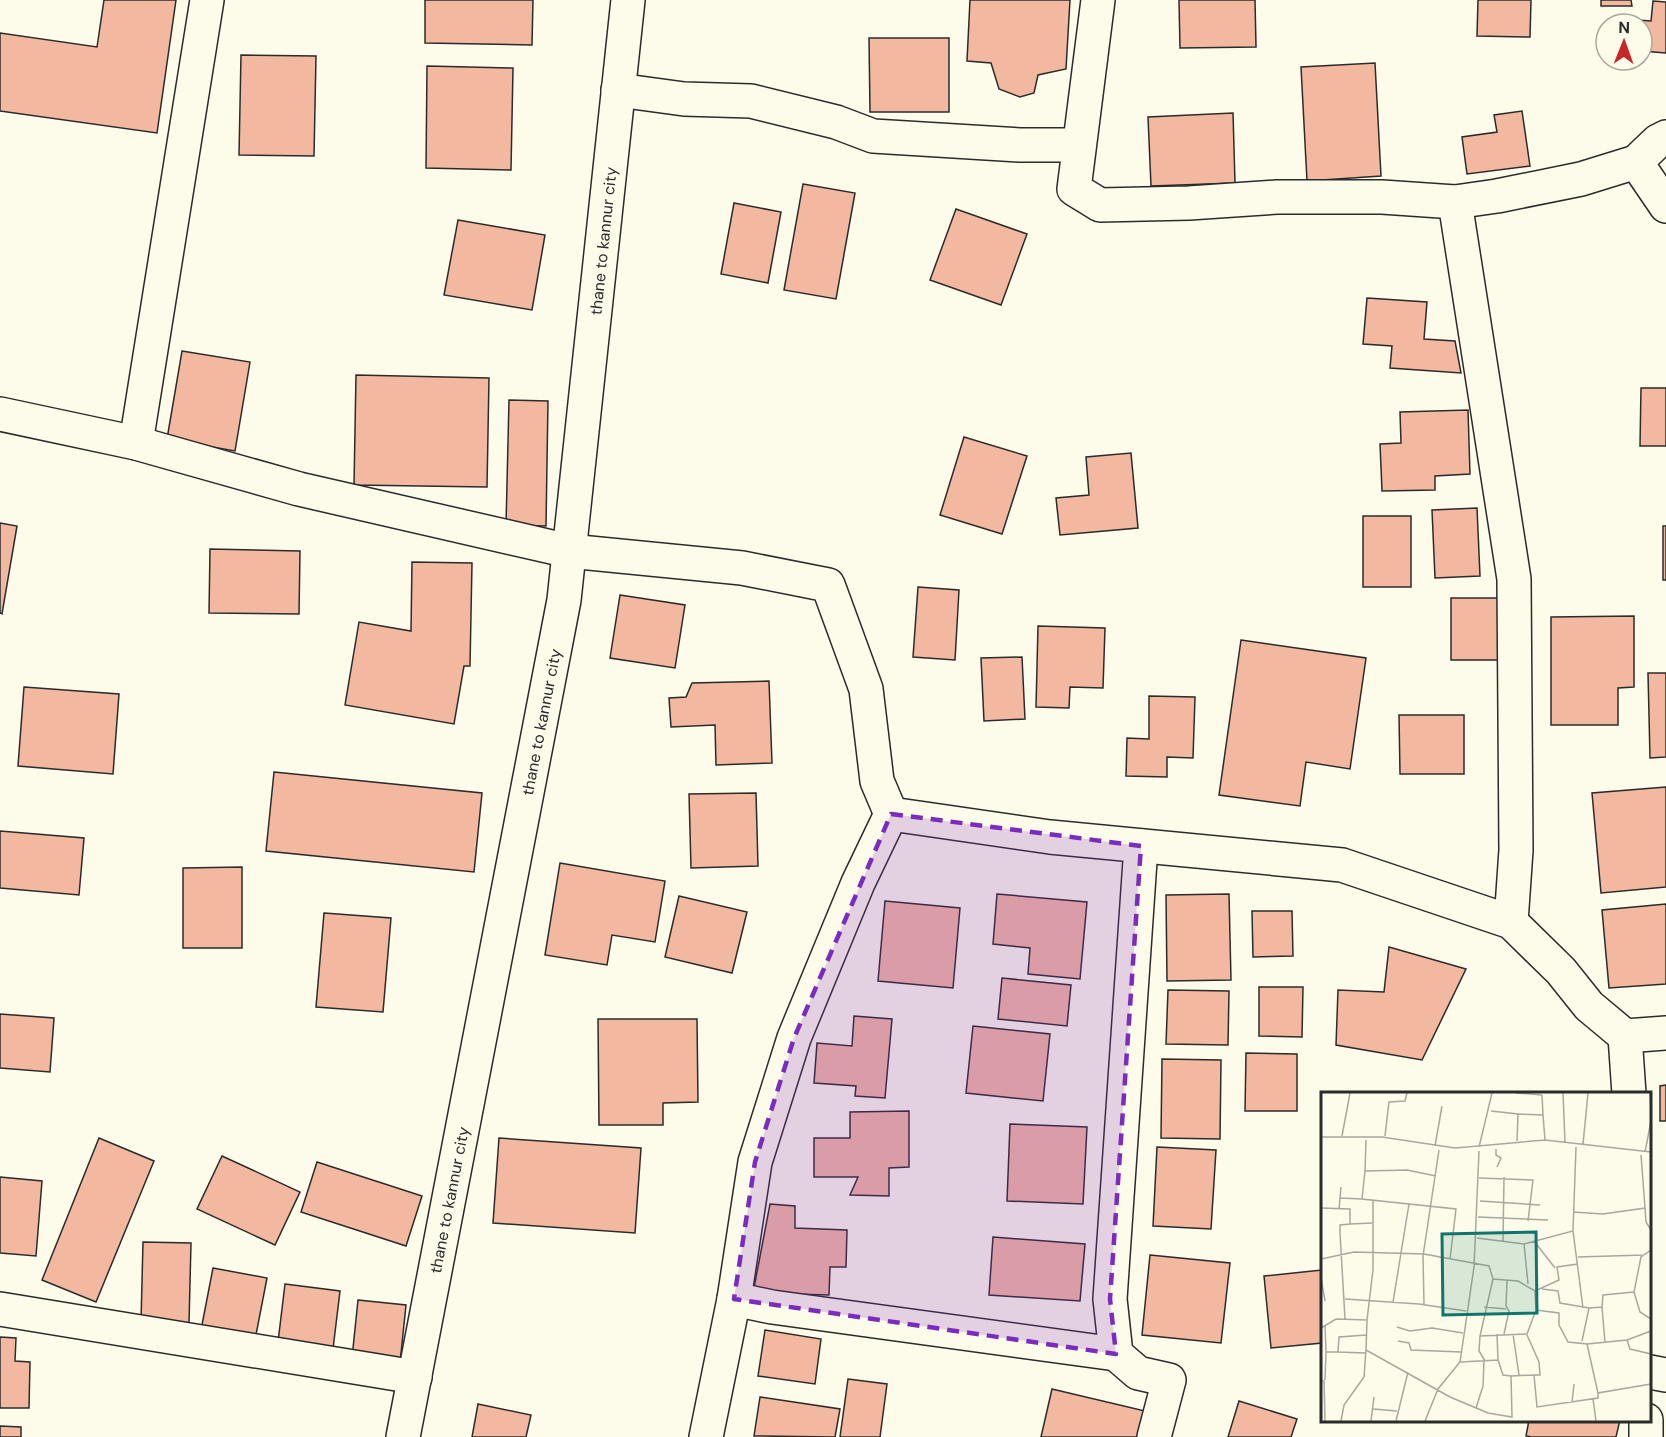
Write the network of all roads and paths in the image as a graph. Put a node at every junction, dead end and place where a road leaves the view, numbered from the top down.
1 (207, 0) edge
2 (628, 0) edge
3 (1098, 0) edge
4 (618, 90) junction
5 (1666, 137) edge
6 (1078, 145) junction
7 (1636, 162) junction
8 (1455, 202) junction
9 (1666, 206) edge
10 (0, 414) edge
11 (136, 442) junction
12 (570, 551) junction
13 (891, 814) junction
14 (1140, 846) junction
15 (1511, 922) junction
16 (1666, 1033) edge
17 (1625, 1036) junction
18 (1629, 1092) edge
19 (734, 1299) junction
20 (0, 1309) edge
21 (1116, 1354) junction
22 (1651, 1372) edge
23 (1666, 1375) edge
24 (415, 1377) junction
25 (403, 1437) edge
26 (706, 1437) edge
27 (1154, 1437) edge

1 - 11 street
2 - 4 street, thane to kannur city
3 - 6 street
4 - 6 street
4 - 12 street, thane to kannur city
5 - 7 street
6 - 8 street
7 - 8 street
7 - 9 street
8 - 15 street
10 - 11 street
11 - 12 street
12 - 13 street
12 - 24 street, thane to kannur city
13 - 14 street
13 - 19 street
14 - 15 street
14 - 21 street
15 - 17 street
16 - 17 street
17 - 18 street
19 - 21 street
19 - 26 street
20 - 24 street
21 - 27 street
22 - 23 street
24 - 25 street, thane to kannur city

